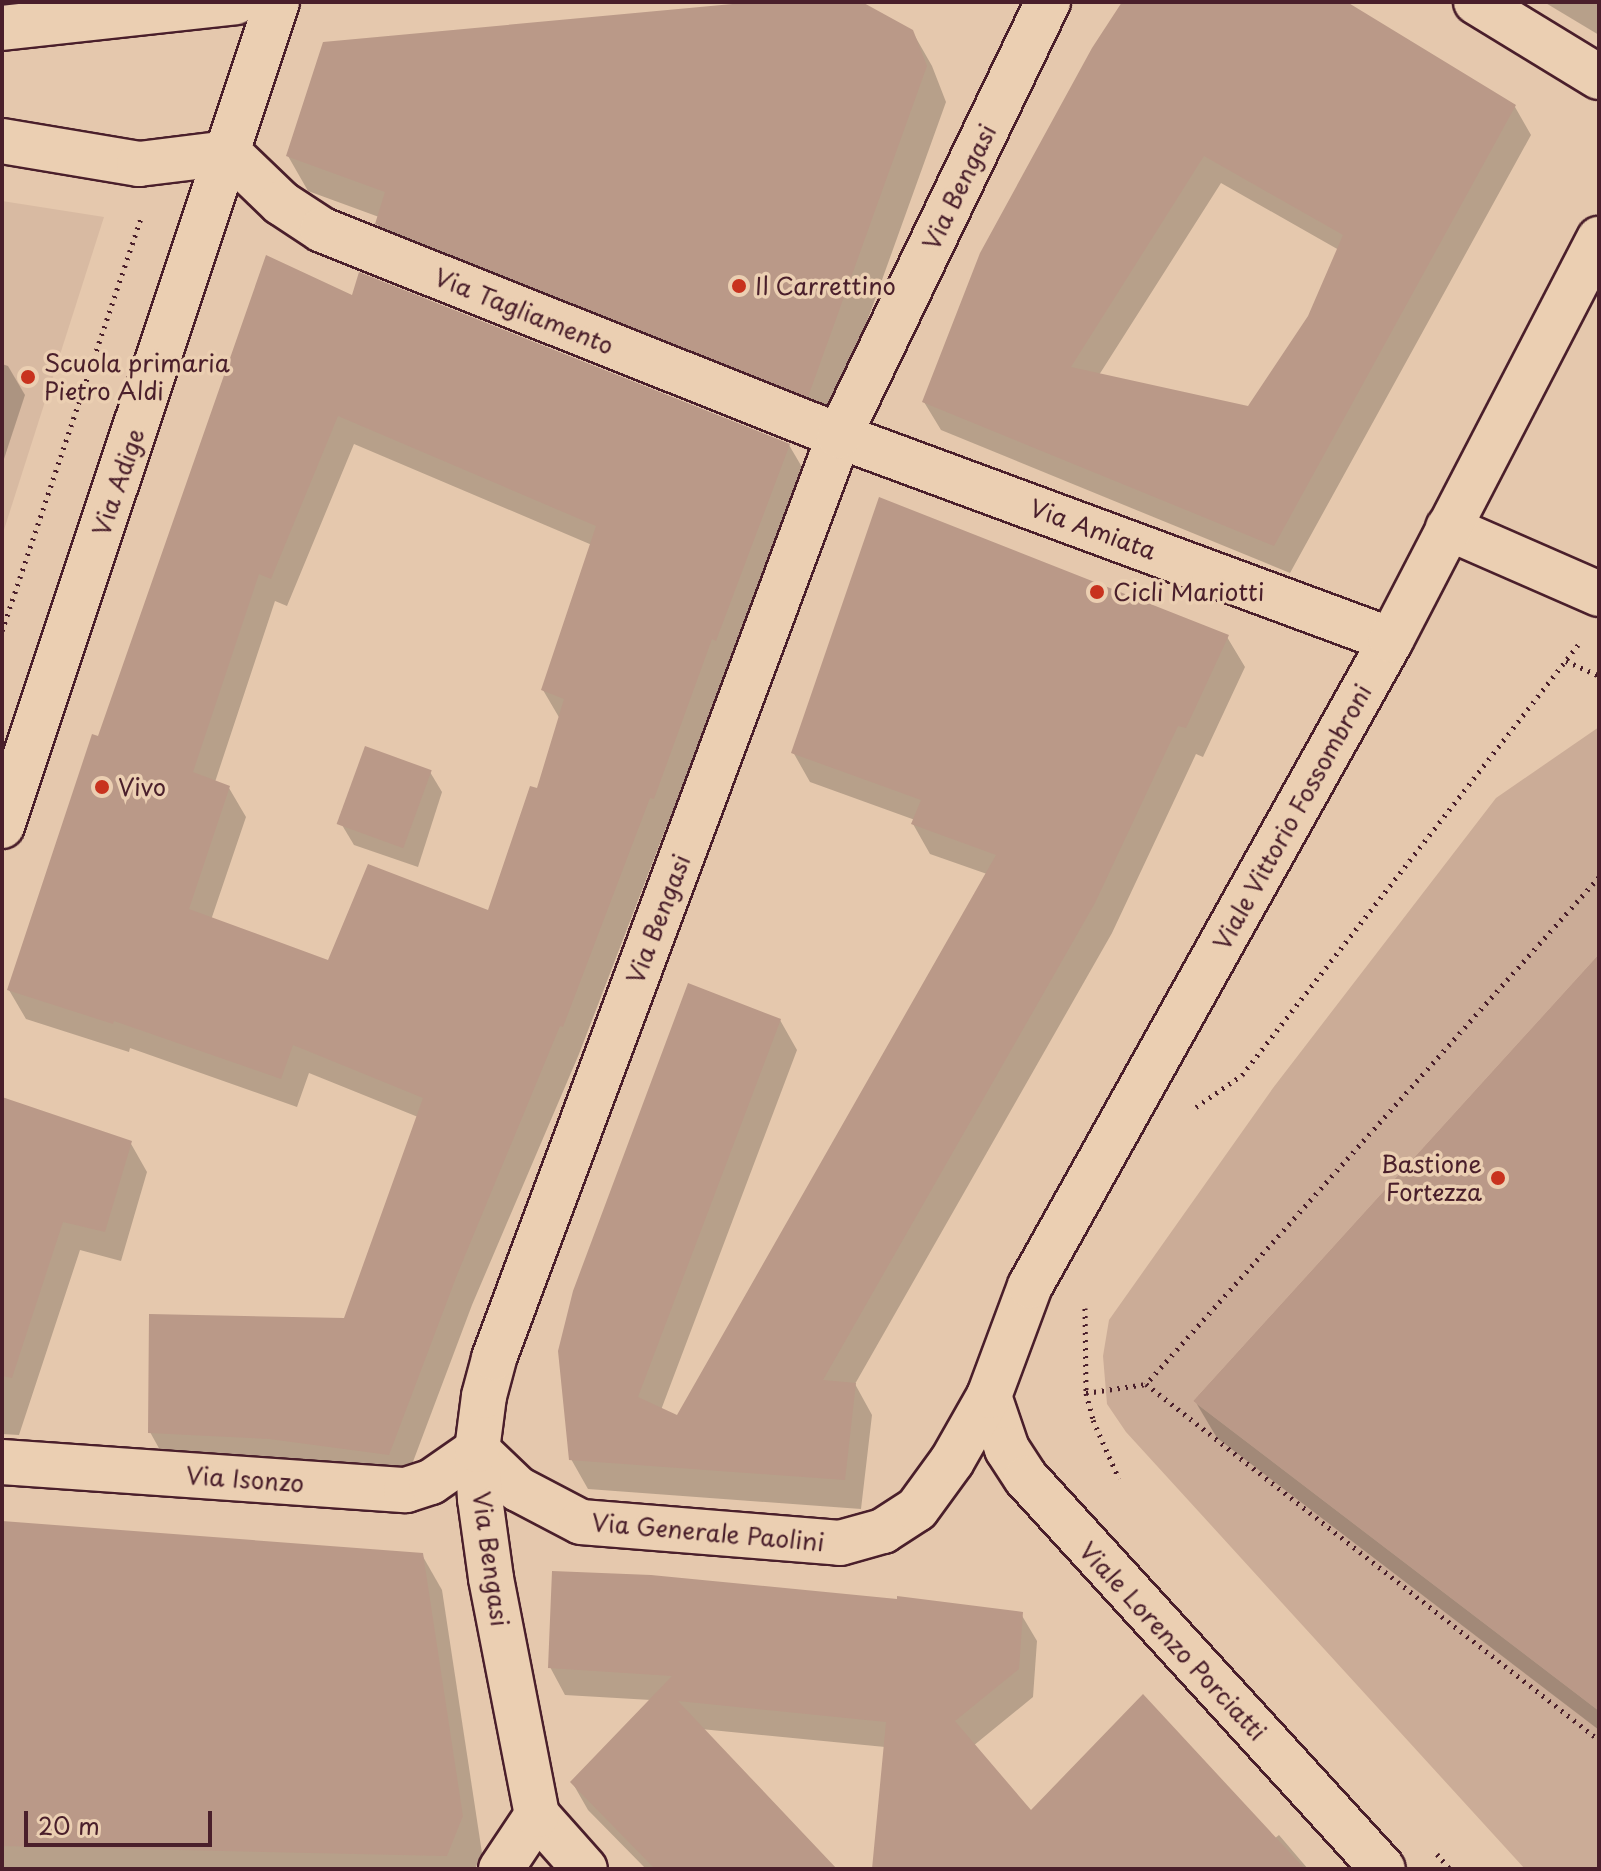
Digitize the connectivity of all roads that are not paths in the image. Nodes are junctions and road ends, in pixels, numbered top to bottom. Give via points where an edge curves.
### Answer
1 (236, 2) edge
2 (277, 2) edge
3 (1048, 2) edge
4 (1476, 2) edge
5 (2, 28) edge
6 (1599, 77) edge
7 (2, 141) edge
8 (229, 153) junction
9 (1599, 239) edge
10 (839, 436) junction
11 (1448, 528) junction
12 (1599, 594) edge
13 (1391, 640) junction
14 (2, 826) edge
15 (989, 1396) junction
16 (477, 1450) junction
17 (2, 1462) edge
18 (537, 1815) junction
19 (501, 1869) edge
20 (585, 1869) edge
21 (1383, 1869) edge

1 - 5 street
2 - 8 street, Via Adige
3 - 10 street, Via Bengasi
4 - 6 street
7 - 8 street via 139,164
8 - 10 street, Via Tagliamento via 281,203 322,230
8 - 14 street, Via Adige
9 - 11 street, Viale Vittorio Fossombroni
10 - 13 street, Via Amiata
10 - 16 street, Via Bengasi via 494,1358
11 - 12 street
11 - 13 street, Viale Vittorio Fossombroni
13 - 15 street, Viale Vittorio Fossombroni via 1030,1286
15 - 16 street, Via Generale Paolini via 917,1509 883,1531 840,1543 581,1522 518,1489
15 - 21 street, Viale Lorenzo Porciatti via 1007,1449 1026,1478
16 - 17 street, Via Isonzo via 431,1482 406,1490
16 - 18 street, Via Bengasi via 491,1578
18 - 19 street
18 - 20 street

